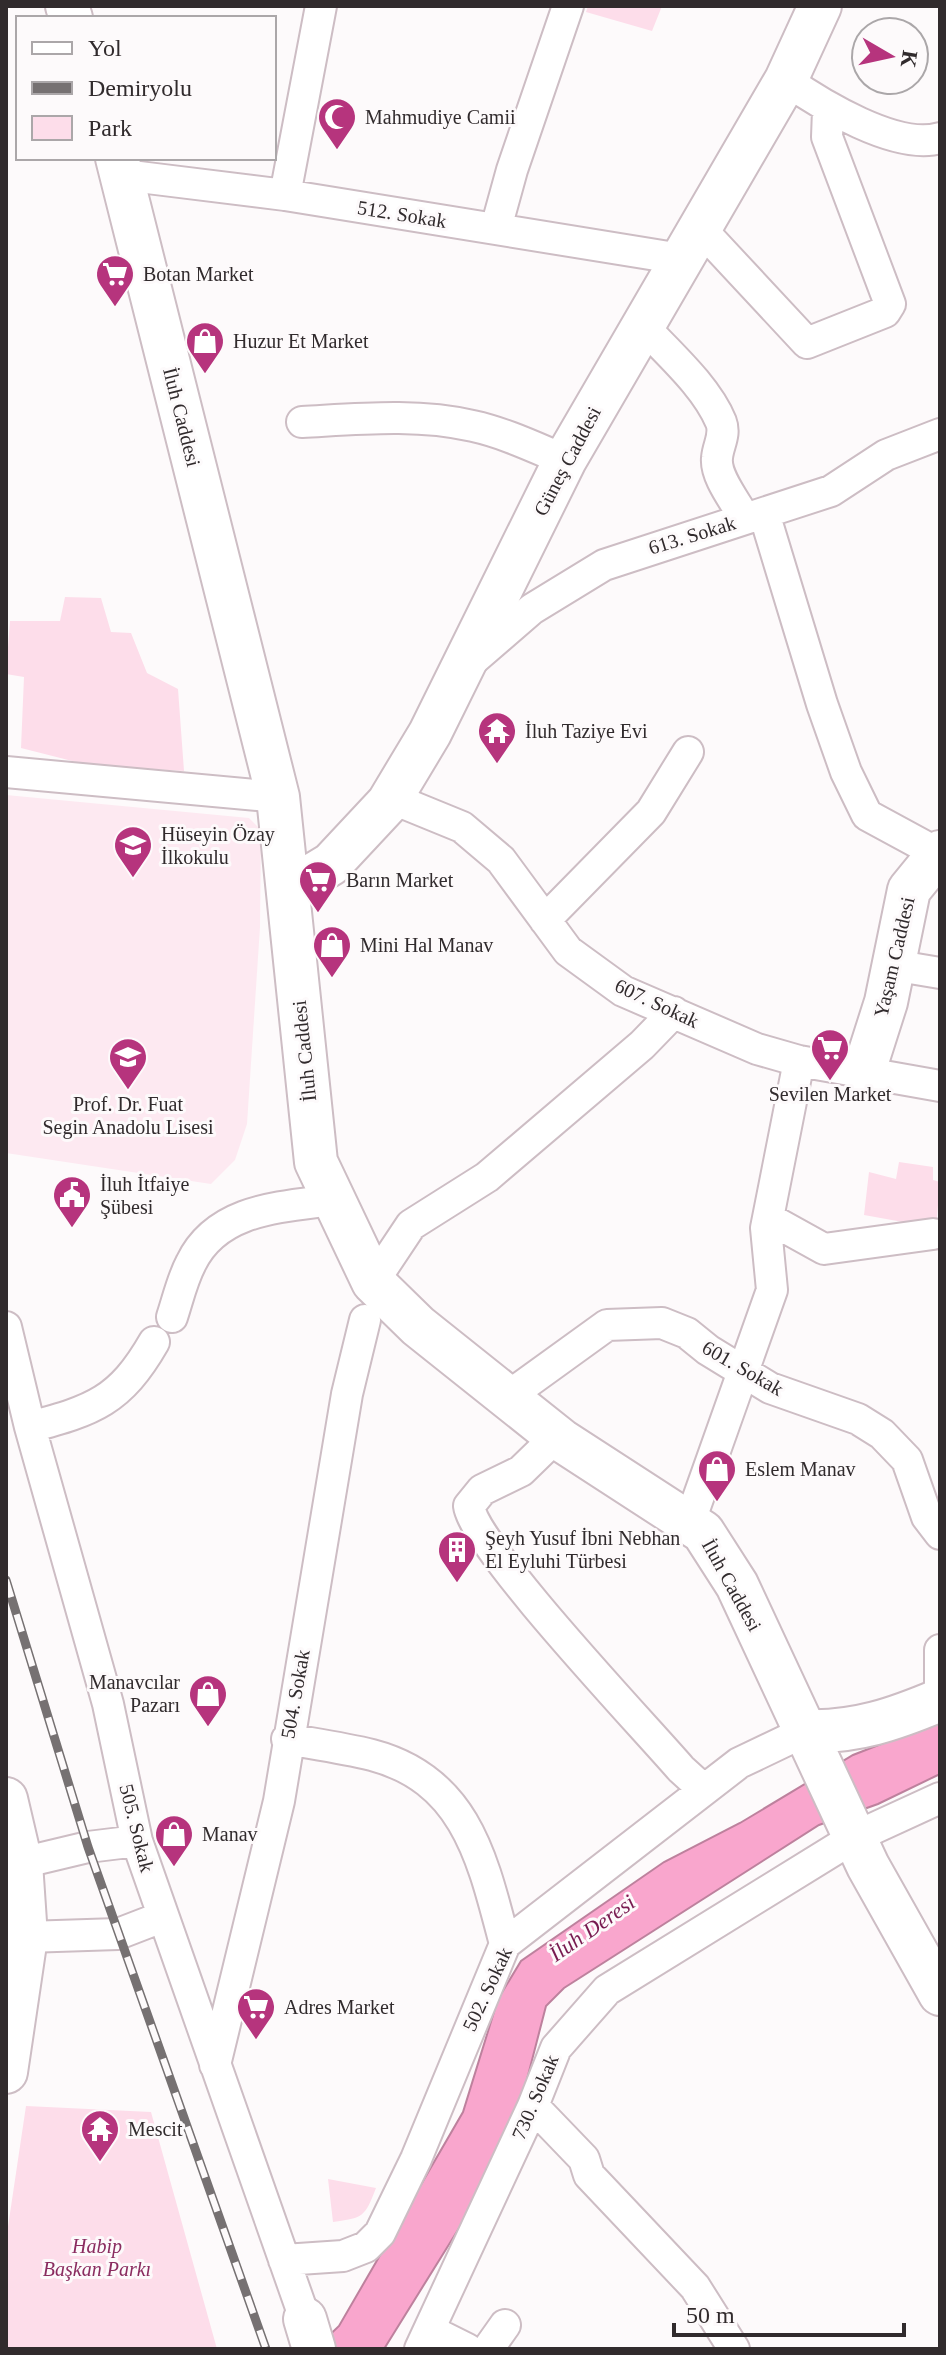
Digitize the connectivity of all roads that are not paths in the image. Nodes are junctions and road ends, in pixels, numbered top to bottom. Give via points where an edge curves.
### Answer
1 (321, 6) edge
2 (568, 6) edge
3 (820, 6) edge
4 (786, 80) junction
5 (828, 110) junction
6 (940, 138) edge
7 (120, 167) edge
8 (285, 195) junction
9 (496, 228) junction
10 (690, 243) junction
11 (643, 326) junction
12 (302, 422) dead end
13 (940, 434) edge
14 (565, 460) junction
15 (754, 516) junction
16 (461, 670) junction
17 (688, 752) dead end
18 (6, 772) edge
19 (278, 797) junction
20 (391, 798) junction
21 (939, 853) edge
22 (288, 890) junction
23 (545, 920) junction
24 (892, 965) junction
25 (940, 973) edge
26 (674, 1012) junction
27 (799, 1061) junction
28 (864, 1071) junction
29 (940, 1086) edge
30 (332, 1200) junction
31 (768, 1218) junction
32 (933, 1234) dead end
33 (369, 1301) junction
34 (172, 1317) dead end
35 (6, 1327) edge
36 (154, 1342) dead end
37 (741, 1370) junction
38 (506, 1398) junction
39 (30, 1427) junction
40 (557, 1436) junction
41 (690, 1521) junction
42 (940, 1534) edge
43 (940, 1650) edge
44 (940, 1688) edge
45 (940, 1700) edge
46 (287, 1739) junction
47 (813, 1745) junction
48 (703, 1789) junction
49 (940, 1798) edge
50 (6, 1799) edge
51 (852, 1831) junction
52 (137, 1841) junction
53 (20, 1901) edge
54 (162, 1917) junction
55 (505, 1944) junction
56 (940, 1994) edge
57 (10, 2024) edge
58 (215, 2065) junction
59 (6, 2072) edge
60 (533, 2106) junction
61 (284, 2260) junction
62 (310, 2334) edge
63 (424, 2340) edge
64 (467, 2349) edge
65 (734, 2349) edge

1 - 8 street
2 - 9 street
3 - 4 street, Güneş Caddesi
4 - 5 street
4 - 10 street, Güneş Caddesi
5 - 6 street via 905,137 927,142
5 - 10 street via 827,137 890,304 885,312 807,343
7 - 8 street, 512. Sokak
7 - 19 street, İluh Caddesi
8 - 9 street, 512. Sokak
9 - 10 street, 512. Sokak
10 - 11 street, Güneş Caddesi
11 - 14 street, Güneş Caddesi
11 - 15 street via 722,423 719,472
12 - 14 street via 375,418 461,424
13 - 15 street, 613. Sokak via 886,455 831,491
14 - 16 street, Güneş Caddesi
15 - 16 street, 613. Sokak via 604,565 532,609
15 - 21 street via 867,815
16 - 20 street, Güneş Caddesi
17 - 23 street via 651,812
18 - 19 street
19 - 22 street, İluh Caddesi
20 - 22 street, Güneş Caddesi via 331,864
20 - 23 street, 607. Sokak via 462,827 501,860
21 - 24 street, Yaşam Caddesi via 909,890
22 - 30 street, İluh Caddesi via 316,1162
23 - 26 street, 607. Sokak via 568,951 623,991
24 - 25 street
24 - 28 street, Yaşam Caddesi
26 - 27 street, 607. Sokak via 757,1049
26 - 33 street via 487,1177 411,1225
27 - 28 street, 607. Sokak
27 - 31 street
28 - 29 street, 607. Sokak
30 - 33 street, İluh Caddesi
30 - 34 street via 275,1207 228,1221 191,1262
31 - 32 street via 824,1249
31 - 37 street via 772,1290
33 - 38 street, İluh Caddesi via 418,1326
33 - 46 street, 504. Sokak via 347,1394
35 - 39 street, 505. Sokak
36 - 39 street via 136,1375 88,1412
37 - 38 street, 601. Sokak via 687,1333 662,1323 607,1325
37 - 41 street
37 - 42 street, 601. Sokak via 770,1388 858,1419 882,1434 907,1460 927,1517
38 - 40 street, İluh Caddesi
39 - 52 street, 505. Sokak via 108,1704
40 - 41 street, İluh Caddesi
40 - 48 street via 521,1471 482,1490 469,1506 470,1517 507,1570
41 - 47 street, İluh Caddesi via 737,1585
43 - 44 street
45 - 47 street via 881,1724 837,1732
46 - 55 street via 374,1756 430,1784 467,1824
46 - 58 street, 504. Sokak via 279,1801
47 - 48 street, 502. Sokak via 739,1763
47 - 51 street, İluh Caddesi
48 - 55 street, 502. Sokak
49 - 51 street, 730. Sokak
50 - 53 street
51 - 56 street
51 - 60 street, 730. Sokak via 607,1990 556,2048
52 - 53 street via 88,1847
52 - 54 street, 505. Sokak
53 - 54 street via 118,1934
53 - 57 street
54 - 58 street, 505. Sokak
55 - 61 street, 502. Sokak via 380,2233 366,2247 343,2256
57 - 59 street
58 - 61 street, 505. Sokak
60 - 63 street, 730. Sokak
60 - 65 street via 584,2159 589,2175 695,2287
61 - 62 street, 505. Sokak
63 - 64 street

